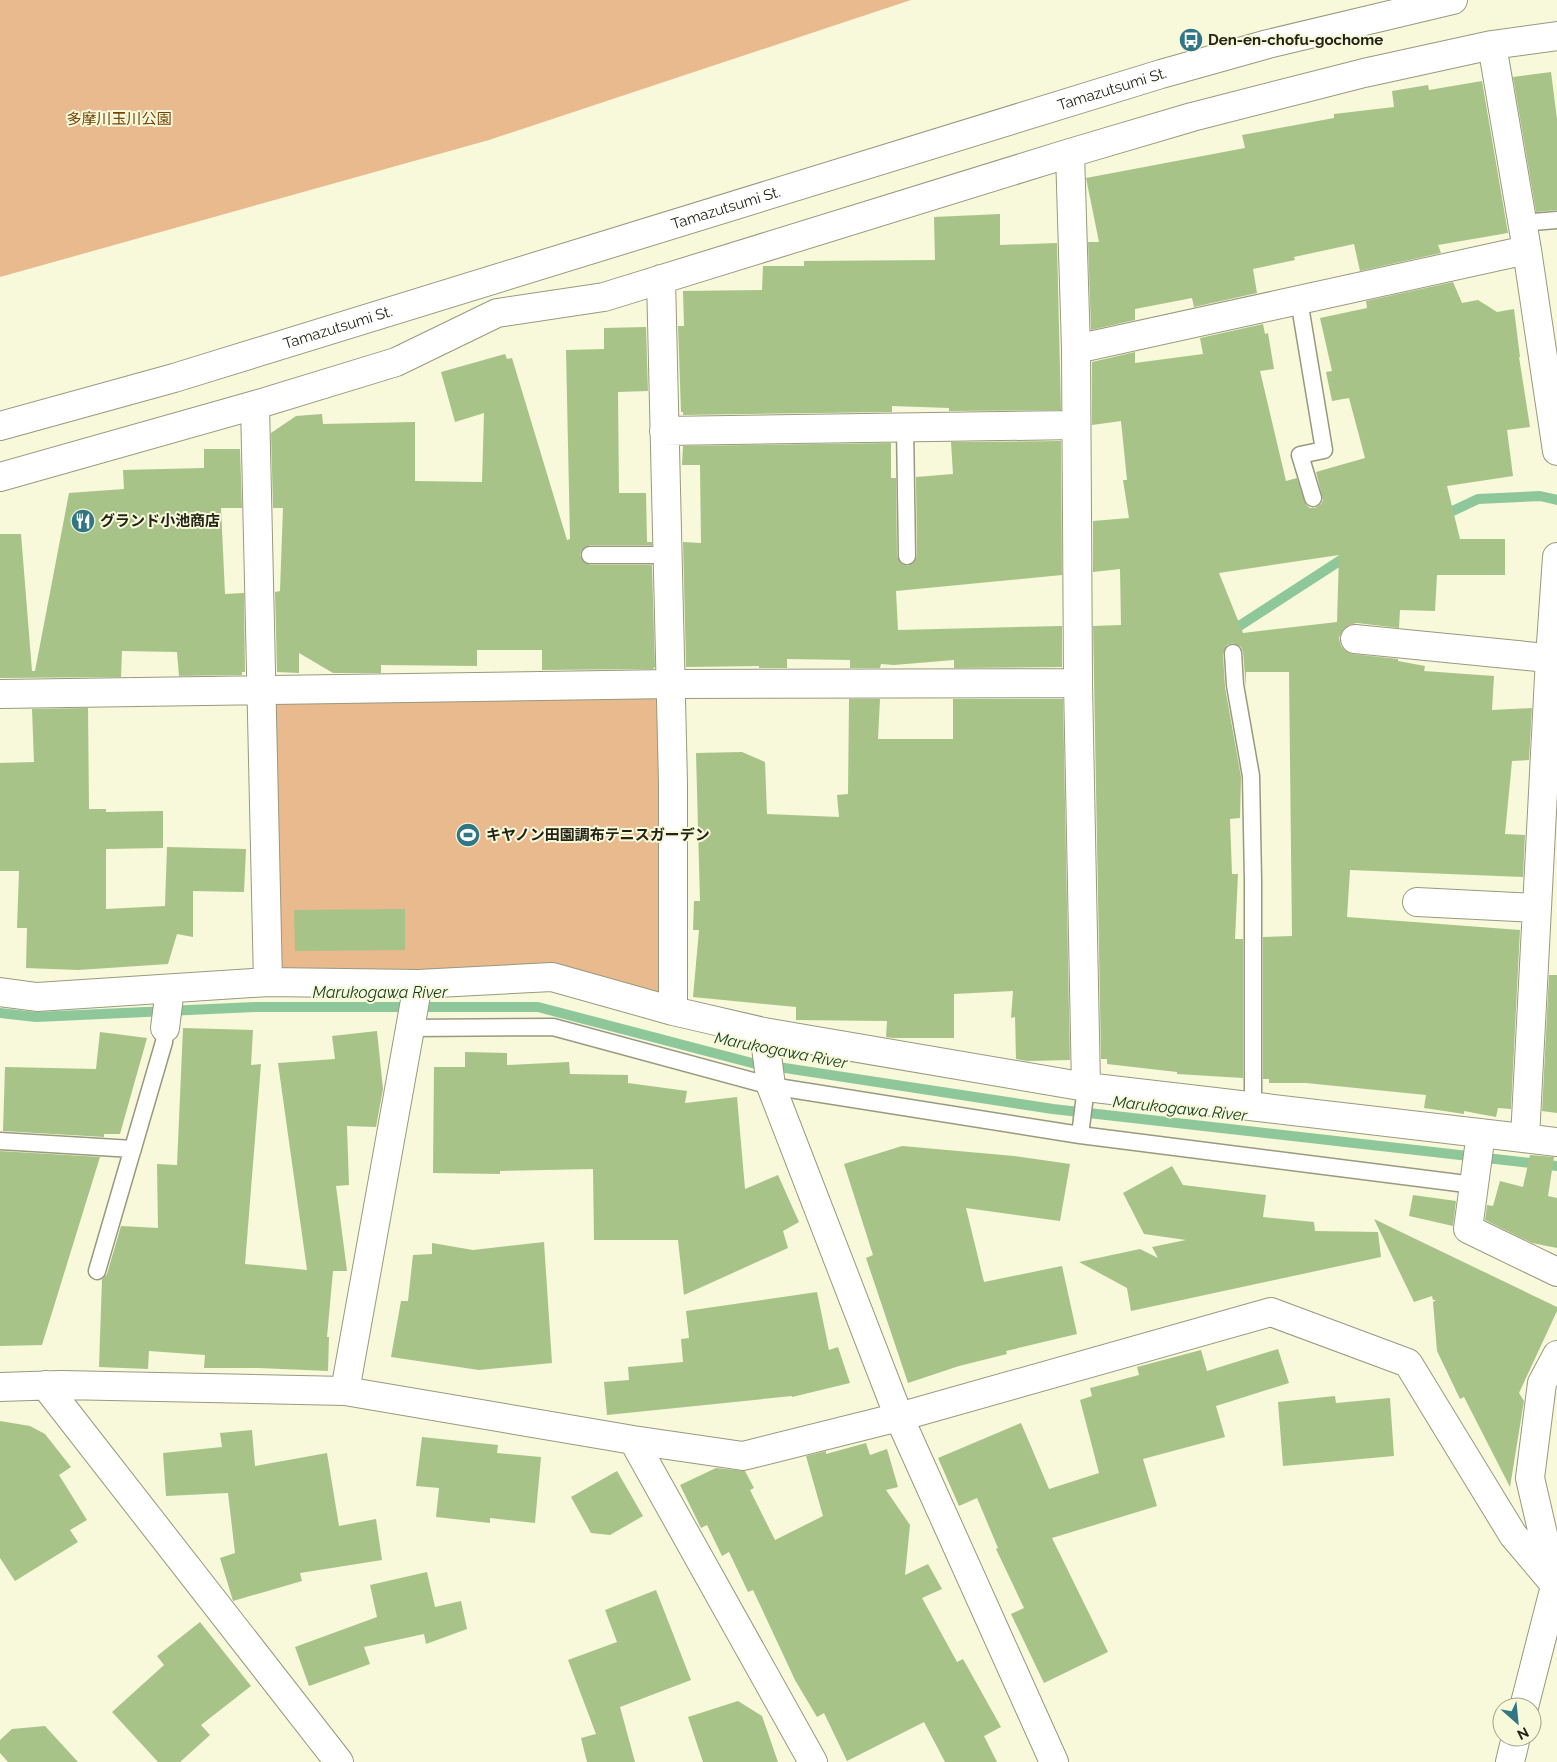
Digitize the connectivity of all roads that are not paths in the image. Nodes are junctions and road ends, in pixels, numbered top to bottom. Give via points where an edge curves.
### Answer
1 (1453, 0) edge
2 (1557, 36) edge
3 (1492, 45) junction
4 (1070, 153) junction
5 (1557, 220) edge
6 (1522, 223) junction
7 (1527, 250) junction
8 (661, 279) junction
9 (487, 282) junction
10 (1299, 300) junction
11 (497, 313) junction
12 (1076, 349) junction
13 (255, 405) junction
14 (1076, 425) junction
15 (0, 426) edge
16 (905, 428) junction
17 (664, 431) junction
18 (1557, 451) edge
19 (0, 477) edge
20 (1313, 498) dead end
21 (590, 555) dead end
22 (668, 555) junction
23 (907, 556) dead end
24 (1557, 557) edge
25 (1355, 639) dead end
26 (1232, 653) dead end
27 (1554, 658) edge
28 (1078, 683) junction
29 (671, 684) junction
30 (261, 691) junction
31 (0, 694) edge
32 (1418, 902) dead end
33 (1537, 908) junction
34 (268, 982) junction
35 (417, 988) junction
36 (0, 992) edge
37 (170, 993) junction
38 (673, 1012) junction
39 (411, 1024) junction
40 (165, 1028) joint
41 (765, 1037) junction
42 (771, 1082) junction
43 (1086, 1091) junction
44 (1253, 1106) junction
45 (1080, 1132) junction
46 (1481, 1133) junction
47 (1525, 1138) junction
48 (0, 1141) edge
49 (1557, 1142) edge
50 (133, 1149) junction
51 (1474, 1180) junction
52 (97, 1271) dead end
53 (1557, 1272) edge
54 (1557, 1355) edge
55 (45, 1385) junction
56 (0, 1387) edge
57 (345, 1391) junction
58 (899, 1417) junction
59 (633, 1440) junction
60 (1556, 1586) edge
61 (1527, 1697) edge
62 (1514, 1747) edge
63 (339, 1762) edge
64 (813, 1762) edge
65 (1054, 1762) edge
66 (1510, 1762) edge

1 - 9 street, Tamazutsumi St. via 1268,44 1161,74
2 - 3 street
3 - 4 street via 1192,117
3 - 6 street
4 - 8 street
4 - 12 street
5 - 6 lane
6 - 7 street
7 - 10 street
7 - 18 street
8 - 11 street via 604,297
8 - 17 street
9 - 11 street
9 - 15 street, Tamazutsumi St. via 174,378
10 - 12 street
10 - 20 lane via 1324,450 1300,455
11 - 13 street via 396,362
12 - 14 street
13 - 19 street
13 - 30 street
14 - 16 street
14 - 28 street
16 - 17 street
16 - 23 lane
17 - 22 street
21 - 22 lane
22 - 29 street
24 - 27 street
25 - 27 street
26 - 44 lane via 1251,776
27 - 33 street
28 - 29 street
28 - 43 street
29 - 30 street
29 - 38 street
30 - 31 street
30 - 34 street
32 - 33 street
33 - 47 street
34 - 35 street
34 - 37 street
35 - 38 street via 552,977
35 - 39 street
36 - 37 street via 36,997
37 - 40 street
38 - 41 street
39 - 42 lane via 553,1027
39 - 57 street
40 - 50 lane via 164,1042
41 - 42 street
41 - 43 street
42 - 45 lane
42 - 58 street
43 - 44 street
43 - 45 lane
44 - 46 street
45 - 51 lane
46 - 47 street
46 - 51 street
47 - 49 street
48 - 50 lane
50 - 52 lane
51 - 53 street via 1468,1229
54 - 60 street via 1542,1383 1530,1478
55 - 56 street
55 - 57 street
55 - 63 street
57 - 59 street
58 - 59 street via 742,1456
58 - 60 street via 1271,1312 1408,1363 1512,1535
58 - 65 street
59 - 64 street
60 - 61 street
62 - 66 street

